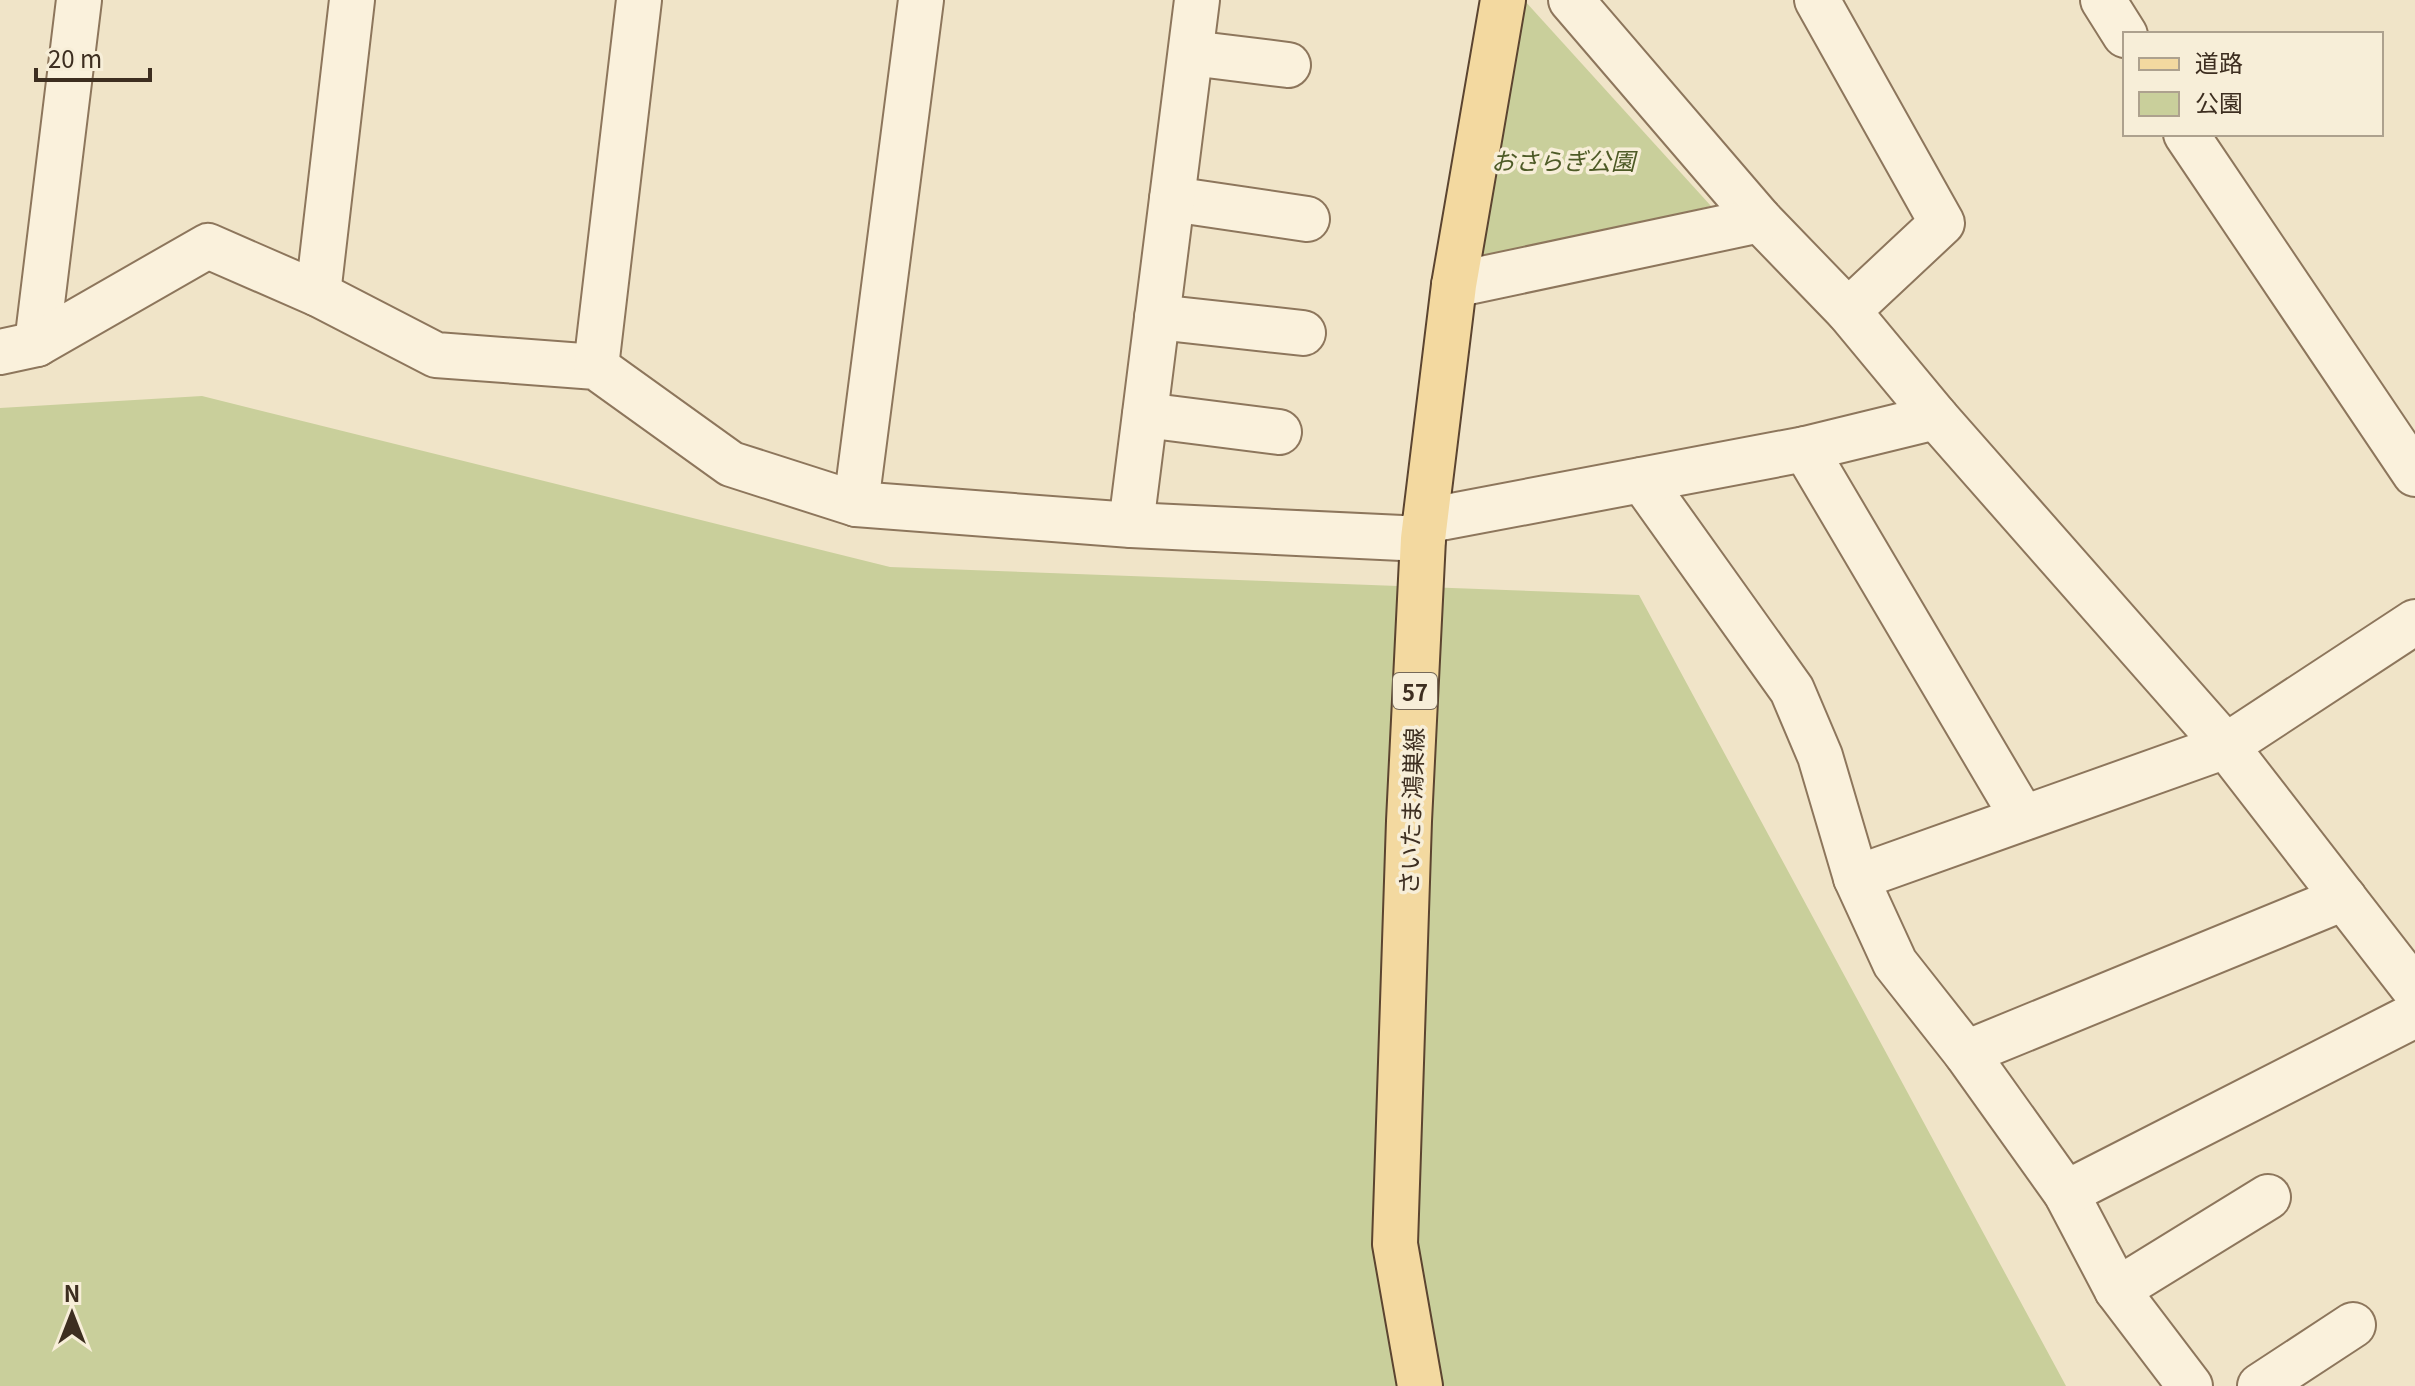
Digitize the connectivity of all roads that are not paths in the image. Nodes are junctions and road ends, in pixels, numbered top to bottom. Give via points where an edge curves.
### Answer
1 (79, 0) edge
2 (352, 0) edge
3 (639, 0) edge
4 (921, 0) edge
5 (1197, 0) edge
6 (1503, 0) edge
7 (1571, 0) edge
8 (1817, 0) edge
9 (2103, 0) edge
10 (2123, 32) edge
11 (1191, 53) junction
12 (1288, 65) dead end
13 (2187, 136) edge
14 (1172, 199) junction
15 (1307, 219) dead end
16 (1760, 220) junction
17 (1454, 285) junction
18 (318, 294) junction
19 (1848, 311) junction
20 (1157, 317) junction
21 (1303, 333) dead end
22 (18, 348) edge
23 (596, 367) junction
24 (1145, 415) junction
25 (1936, 417) junction
26 (1279, 432) dead end
27 (1805, 449) junction
28 (2415, 474) edge
29 (1642, 480) junction
30 (856, 504) junction
31 (1131, 525) junction
32 (1424, 530) junction
33 (2415, 622) edge
34 (2226, 746) junction
35 (2023, 818) junction
36 (1856, 878) junction
37 (2344, 898) junction
38 (2415, 990) edge
39 (2415, 1015) edge
40 (1966, 1053) junction
41 (2066, 1193) junction
42 (2268, 1197) dead end
43 (2117, 1290) junction
44 (2353, 1325) dead end
45 (1420, 1386) edge
46 (2190, 1386) edge
47 (2260, 1386) edge

1 - 22 street
2 - 18 street
3 - 23 street
4 - 30 street
5 - 11 street
6 - 17 main road, さいたま鴻巣線 / 57
7 - 16 street
8 - 19 street via 1942,223
9 - 10 street
11 - 12 street
11 - 14 street
13 - 28 street
14 - 15 street
14 - 20 street
16 - 17 street
16 - 19 street
17 - 32 main road, さいたま鴻巣線 / 57
18 - 22 street via 208,246
18 - 23 street via 436,355
19 - 25 street
20 - 21 street
20 - 24 street
23 - 30 street via 731,464
24 - 26 street
24 - 31 street
25 - 27 street
25 - 34 street
27 - 29 street
27 - 35 street
29 - 32 street
29 - 36 street via 1792,690 1820,756
30 - 31 street
31 - 32 street
32 - 45 main road, さいたま鴻巣線 / 57 via 1395,1244
33 - 34 street
34 - 35 street
34 - 37 street
35 - 36 street
36 - 40 street via 1895,963
37 - 38 street
37 - 40 street
39 - 41 street
40 - 41 street
41 - 43 street
42 - 43 street
43 - 46 street
44 - 47 street

